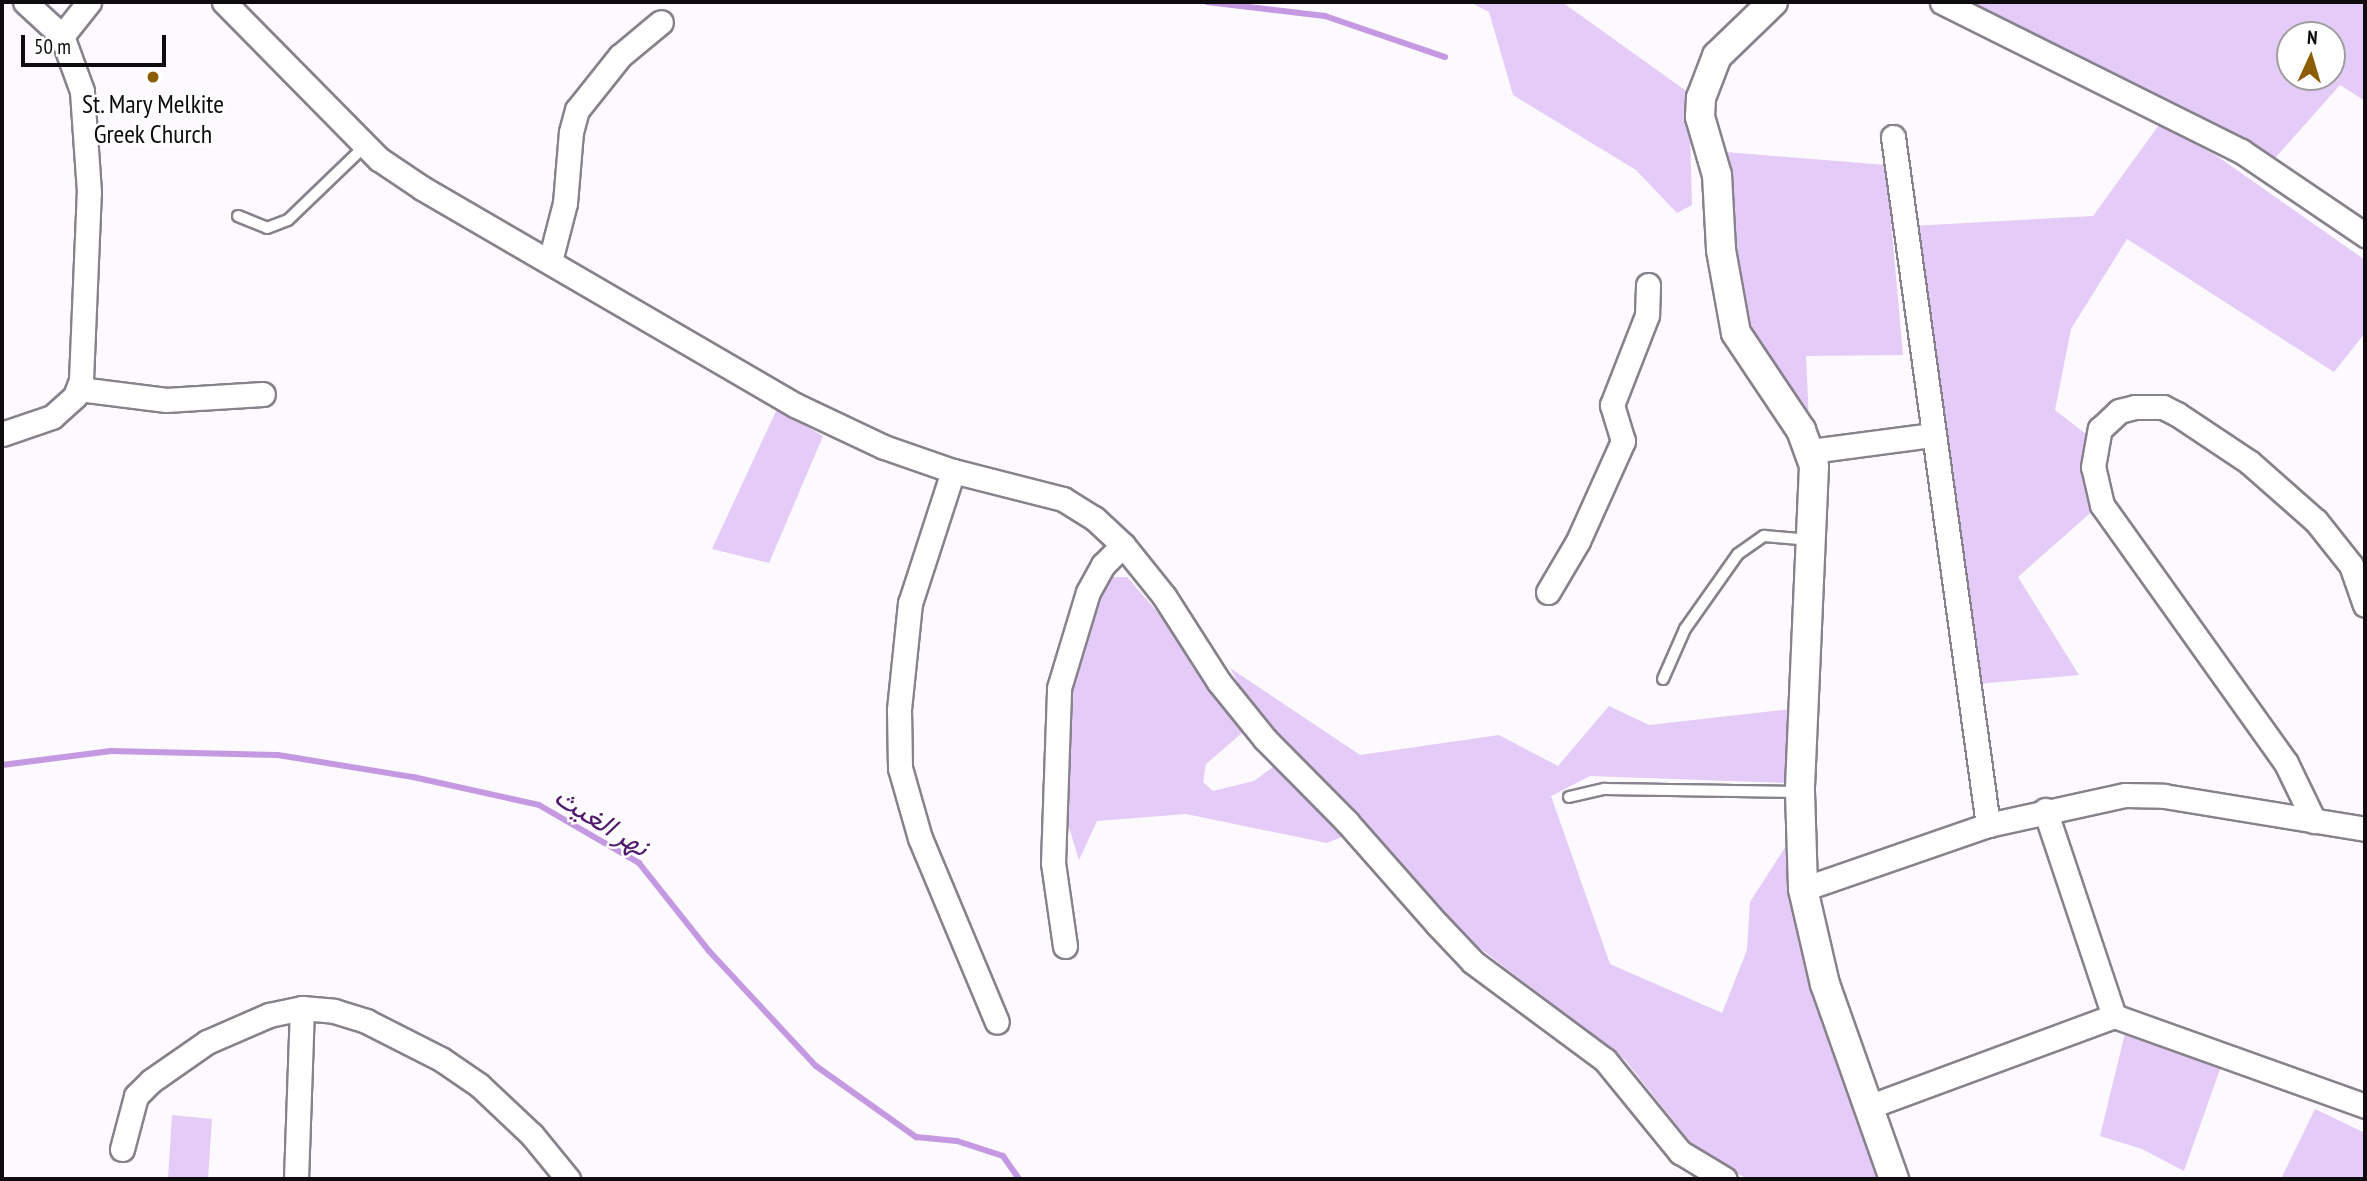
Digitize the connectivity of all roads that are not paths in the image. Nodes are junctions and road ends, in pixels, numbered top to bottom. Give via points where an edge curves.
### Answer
1 (25, 2) edge
2 (89, 2) edge
3 (224, 2) edge
4 (1773, 2) edge
5 (1942, 2) edge
6 (661, 22) dead end
7 (62, 36) junction
8 (1893, 137) dead end
9 (366, 145) junction
10 (238, 216) dead end
11 (2365, 235) edge
12 (550, 261) junction
13 (1648, 285) dead end
14 (79, 389) junction
15 (263, 394) dead end
16 (2, 434) edge
17 (1933, 435) junction
18 (1811, 451) junction
19 (953, 471) junction
20 (1812, 540) junction
21 (1123, 545) junction
22 (1548, 592) dead end
23 (2365, 605) edge
24 (1663, 679) dead end
25 (1800, 792) junction
26 (1569, 797) dead end
27 (2045, 810) junction
28 (2314, 821) junction
29 (1988, 825) junction
30 (2365, 829) edge
31 (1803, 889) junction
32 (1065, 946) dead end
33 (302, 1008) junction
34 (2114, 1016) junction
35 (997, 1022) dead end
36 (2365, 1106) edge
37 (1868, 1107) junction
38 (122, 1149) dead end
39 (1686, 1169) edge
40 (296, 1179) edge
41 (568, 1179) edge
42 (1725, 1179) edge
43 (1895, 1179) edge

1 - 7 street
2 - 7 street
3 - 9 street
4 - 18 street via 1717,56 1701,98 1700,117 1717,175 1721,250 1736,333
5 - 11 street via 2241,151
6 - 12 street via 620,56 578,110 571,132 565,203
7 - 14 street via 82,91 86,146 87,254
8 - 17 street
9 - 10 lane via 288,220 268,228
9 - 12 street via 422,188
12 - 19 street via 795,405 884,447
13 - 22 street via 1647,315 1612,405 1623,441 1578,541
14 - 15 street via 166,400
14 - 16 street via 52,417
17 - 18 street
17 - 29 street
18 - 20 street
19 - 21 street via 1063,499 1094,518
19 - 35 street via 910,603 899,710 900,768 920,838
20 - 24 lane via 1765,536 1738,554 1685,629
20 - 25 street
21 - 32 street via 1103,565 1088,592 1059,688 1054,863
21 - 39 street via 1265,739 1473,962 1574,1035 1626,1080
23 - 28 street via 2351,565 2316,520 2249,463 2177,414 2163,407 2135,407 2113,415 2100,429 2093,467 2102,505 2286,763
25 - 26 lane via 1605,789
25 - 31 street
27 - 28 street via 2125,795 2164,796
27 - 29 street
27 - 34 street
28 - 30 street
29 - 31 street
31 - 37 street via 1825,984
33 - 38 street via 269,1015 207,1042 151,1082 136,1096
33 - 40 street
33 - 41 street via 366,1021 441,1059 479,1085 532,1135
34 - 36 street
34 - 37 street
37 - 43 street
39 - 42 street

